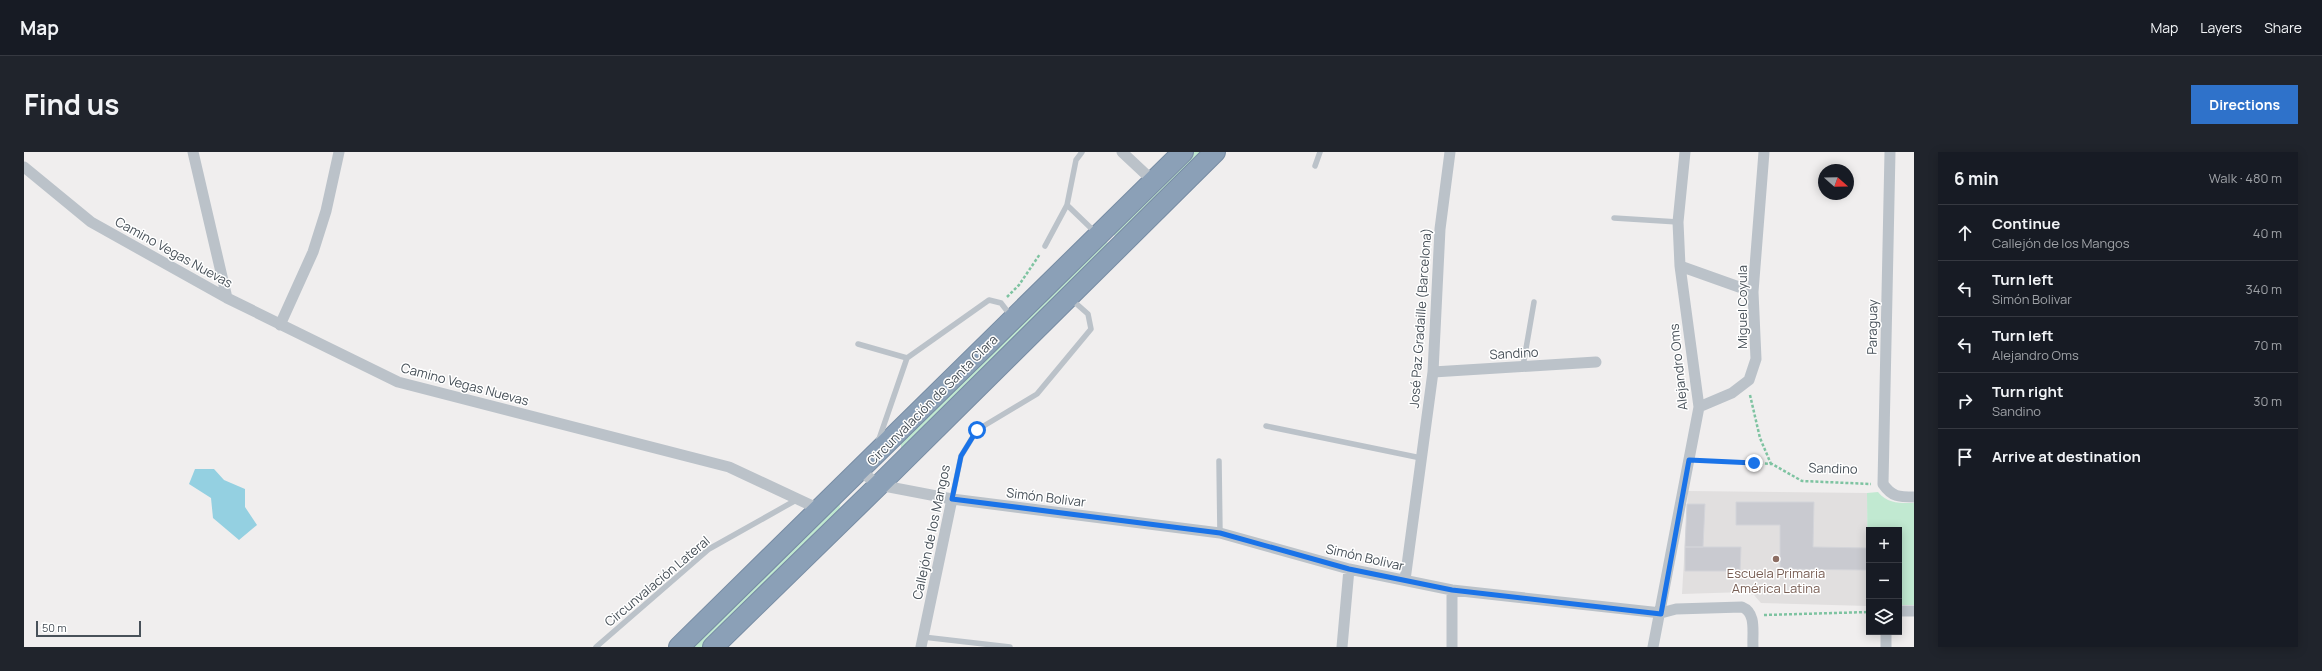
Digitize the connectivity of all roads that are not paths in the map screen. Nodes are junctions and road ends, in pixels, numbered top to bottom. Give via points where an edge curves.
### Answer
1 (193, 152) edge
2 (339, 152) edge
3 (1082, 152) edge
4 (1122, 152) edge
5 (1183, 152) edge
6 (1215, 152) edge
7 (1320, 152) edge
8 (1450, 152) edge
9 (1685, 152) edge
10 (1764, 152) edge
11 (1890, 152) edge
12 (24, 166) edge
13 (1315, 166) dead end
14 (1153, 181) junction
15 (1067, 205) junction
16 (1614, 218) dead end
17 (1678, 222) junction
18 (1098, 235) junction
19 (1045, 246) road end
20 (1680, 266) junction
21 (1753, 292) junction
22 (1069, 297) junction
23 (227, 298) junction
24 (1534, 302) dead end
25 (1014, 319) junction
26 (280, 325) junction
27 (858, 344) dead end
28 (907, 358) junction
29 (1596, 362) dead end
30 (1523, 366) junction
31 (1433, 372) junction
32 (1699, 407) junction
33 (1266, 426) dead end
34 (1421, 458) junction
35 (1220, 461) dead end
36 (866, 464) junction
37 (880, 485) junction
38 (1914, 497) edge
39 (798, 499) junction
40 (952, 499) junction
41 (821, 510) junction
42 (1220, 533) junction
43 (1349, 569) junction
44 (1405, 580) junction
45 (1452, 590) junction
46 (1902, 611) edge
47 (1914, 611) edge
48 (1661, 614) junction
49 (1886, 635) edge
50 (922, 642) edge
51 (596, 647) edge
52 (680, 647) edge
53 (713, 647) edge
54 (1010, 647) edge
55 (1342, 647) edge
56 (1452, 647) edge
57 (1653, 647) edge
58 (1752, 647) edge
59 (1886, 647) edge

1 - 23 street
2 - 26 street via 326,211 313,252
3 - 15 lane via 1076,160
4 - 14 street
5 - 14 highway, Circunvalación de Santa Clara
6 - 22 highway, Circunvalación de Santa Clara
7 - 13 lane
8 - 31 street, José Paz Gradaille (Barcelona) via 1440,229
9 - 17 street, Alejandro Oms
10 - 21 street, Miguel Coyula
11 - 38 street, Paraguay via 1883,484 1896,497
12 - 23 street, Camino Vegas Nuevas via 91,222
14 - 18 highway, Circunvalación de Santa Clara
15 - 18 lane
15 - 19 lane
16 - 17 lane
17 - 20 street, Alejandro Oms
18 - 25 highway, Circunvalación de Santa Clara
20 - 21 street
20 - 32 street, Alejandro Oms
21 - 32 street, Miguel Coyula via 1756,359 1749,380 1732,393
22 - 37 highway, Circunvalación de Santa Clara
22 - 40 lane, Callejón de los Mangos via 1088,314 1091,328 1037,394 977,430 961,456
23 - 26 street, Camino Vegas Nuevas
24 - 30 lane
25 - 28 lane via 1001,303 989,300
25 - 36 highway, Circunvalación de Santa Clara
26 - 39 street, Camino Vegas Nuevas via 398,382 729,467
27 - 28 lane
28 - 36 lane
29 - 30 street, Sandino
30 - 31 street, Sandino
31 - 34 street, José Paz Gradaille (Barcelona)
32 - 48 street, Alejandro Oms
33 - 34 lane
34 - 44 street, José Paz Gradaille (Barcelona)
35 - 42 lane
36 - 37 street, Simón Bolivar
36 - 41 highway, Circunvalación de Santa Clara
37 - 40 street, Simón Bolivar
37 - 53 highway, Circunvalación de Santa Clara
39 - 41 street, Camino Vegas Nuevas
39 - 51 lane, Circunvalación Lateral via 710,549
40 - 42 street, Simón Bolivar
40 - 50 street, Callejón de los Mangos
41 - 52 highway, Circunvalación de Santa Clara
42 - 43 street, Simón Bolivar
43 - 44 street, Simón Bolivar
43 - 55 street
44 - 45 street, Simón Bolivar
45 - 48 street, Simón Bolivar
45 - 56 street
46 - 47 street
48 - 57 street, Alejandro Oms
48 - 58 street, Simón Bolivar via 1676,609 1749,609 1752,616
49 - 59 street
50 - 54 lane

